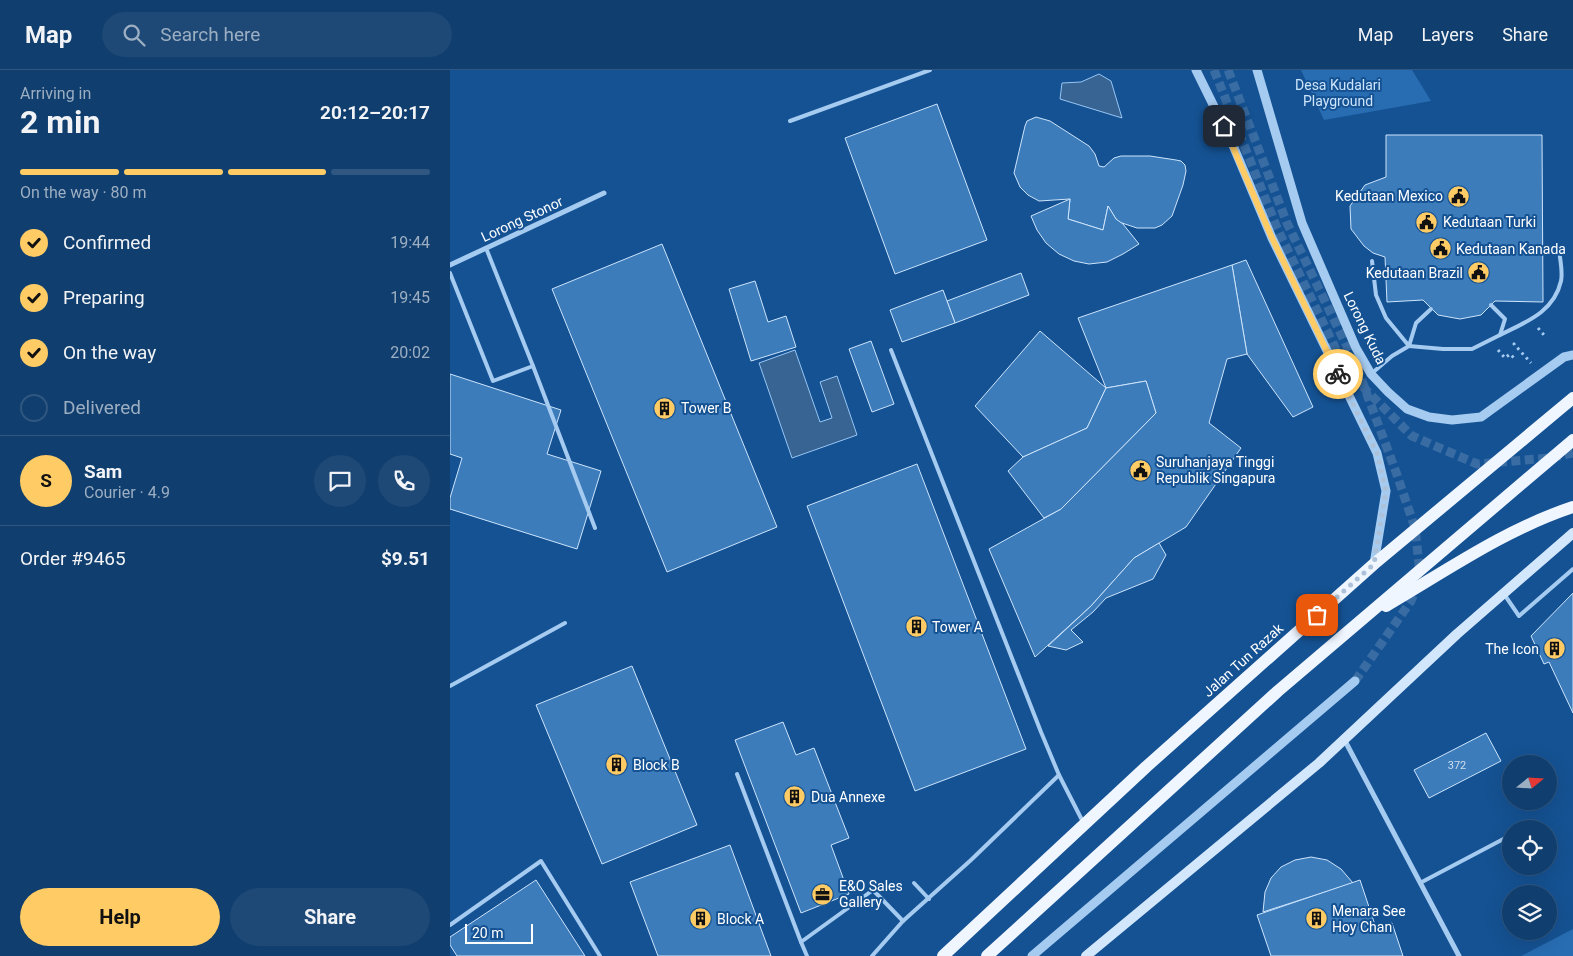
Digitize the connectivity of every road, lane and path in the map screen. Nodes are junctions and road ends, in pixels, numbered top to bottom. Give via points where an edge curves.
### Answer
1 (930, 70) edge
2 (1196, 70) edge
3 (1257, 70) edge
4 (790, 121) dead end
5 (604, 193) dead end
6 (486, 248) junction
7 (1559, 250) dead end
8 (1372, 261) dead end
9 (450, 265) edge
10 (450, 273) edge
11 (1491, 305) dead end
12 (1432, 309) dead end
13 (1500, 335) junction
14 (1409, 346) junction
15 (891, 350) dead end
16 (1573, 354) edge
17 (1505, 358) dead end
18 (1514, 359) dead end
19 (533, 366) junction
20 (1371, 374) junction
21 (1573, 398) edge
22 (1573, 440) edge
23 (1573, 507) edge
24 (595, 528) dead end
25 (1573, 533) edge
26 (1374, 564) junction
27 (1573, 569) edge
28 (1504, 593) junction
29 (565, 623) dead end
30 (1355, 625) junction
31 (1355, 681) tunnel mouth
32 (450, 686) edge
33 (1344, 738) junction
34 (737, 774) dead end
35 (1059, 775) junction
36 (1084, 826) junction
37 (1502, 840) edge
38 (914, 883) dead end
39 (1420, 883) junction
40 (928, 899) junction
41 (903, 921) junction
42 (450, 925) edge
43 (801, 942) junction
44 (600, 956) edge
45 (807, 956) edge
46 (872, 956) edge
47 (943, 956) edge
48 (987, 956) edge
49 (1032, 956) edge
50 (1086, 956) edge
51 (1460, 956) edge

1 - 4 lane
2 - 26 street via 1232,143 1272,238 1377,453 1386,491
3 - 20 street, Lorong Kuda via 1302,223 1356,348
5 - 6 street, Lorong Stonor
6 - 9 street, Lorong Stonor
6 - 19 lane
7 - 13 lane via 1562,279 1552,302 1534,318
8 - 14 lane via 1376,295 1386,318
10 - 19 lane via 493,381
11 - 13 lane via 1505,320
12 - 14 lane via 1416,323
13 - 14 lane via 1472,349
14 - 20 lane
15 - 35 lane
16 - 20 street, Lorong Kuda via 1564,357 1481,417 1452,420 1429,417 1407,409
17 - 18 path via 1510,354
19 - 24 lane
21 - 26 main road, Jalan Tun Razak
22 - 30 main road
23 - 30 main road via 1501,538
25 - 28 main road
26 - 36 main road, Jalan Tun Razak
27 - 28 lane via 1519,616
28 - 33 main road
29 - 32 lane
30 - 48 main road
31 - 49 street
33 - 39 street
33 - 50 main road via 1319,763
34 - 43 lane
35 - 36 lane
35 - 40 lane
36 - 47 main road, Jalan Tun Razak
37 - 39 lane
38 - 40 lane
39 - 51 street
40 - 41 lane
41 - 43 lane via 873,890
41 - 46 lane
42 - 44 lane via 541,860
43 - 45 lane

